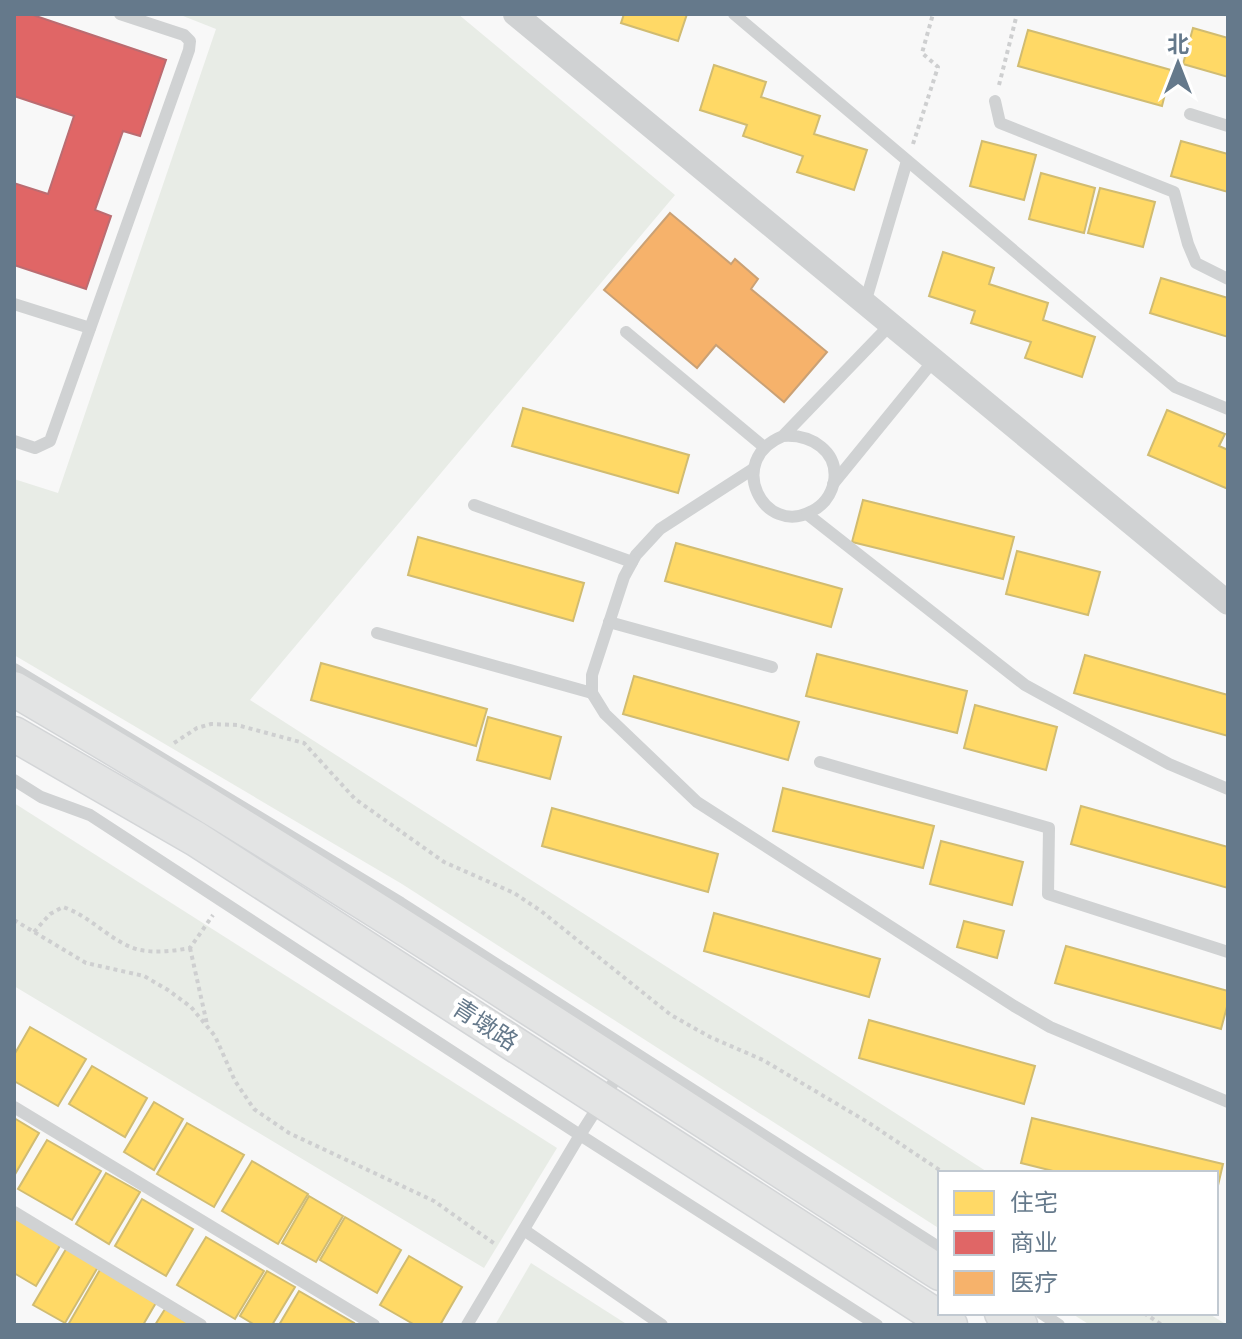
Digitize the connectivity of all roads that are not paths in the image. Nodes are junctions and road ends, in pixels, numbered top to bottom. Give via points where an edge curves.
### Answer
1 (120, 14) edge
2 (515, 14) edge
3 (734, 14) edge
4 (995, 101) road end
5 (1190, 114) dead end
6 (1228, 126) edge
7 (907, 161) junction
8 (1228, 279) edge
9 (865, 303) junction
10 (14, 304) edge
11 (891, 324) junction
12 (90, 328) junction
13 (626, 332) dead end
14 (934, 360) junction
15 (1228, 409) edge
16 (783, 436) junction
17 (14, 441) edge
18 (764, 447) junction
19 (753, 469) junction
20 (833, 484) junction
21 (474, 505) dead end
22 (807, 514) junction
23 (632, 562) junction
24 (1228, 603) edge
25 (609, 622) junction
26 (377, 633) dead end
27 (772, 667) dead end
28 (14, 669) edge
29 (14, 689) edge
30 (592, 693) junction
31 (14, 734) edge
32 (820, 762) dead end
33 (14, 780) edge
34 (1228, 789) edge
35 (1228, 952) edge
36 (622, 1069) junction
37 (602, 1101) junction
38 (1228, 1102) edge
39 (14, 1107) edge
40 (580, 1135) junction
41 (14, 1212) edge
42 (524, 1230) junction
43 (938, 1247) edge
44 (938, 1272) edge
45 (201, 1325) edge
46 (374, 1325) edge
47 (467, 1325) edge
48 (662, 1325) edge
49 (877, 1325) edge
50 (950, 1325) edge

1 - 12 lane via 190,41
2 - 9 street
3 - 7 lane
4 - 8 lane via 1000,123 1174,192 1196,263
5 - 6 lane
7 - 9 lane
7 - 15 lane via 1175,387
9 - 11 street
10 - 12 lane
11 - 14 street
11 - 16 lane
12 - 17 lane via 50,441 35,448
13 - 18 lane
14 - 20 lane
14 - 24 street
16 - 18 lane
16 - 20 lane via 797,435 822,446 830,457
18 - 19 lane
19 - 22 lane via 757,493 767,507 785,515
19 - 23 lane via 660,529
20 - 22 lane via 824,503
21 - 23 lane
22 - 34 lane via 1025,685 1169,764
23 - 25 lane
25 - 27 lane
25 - 30 lane via 592,675
26 - 30 lane
28 - 43 lane via 401,903
29 - 36 main road, 青墩路 via 161,775
30 - 38 lane via 605,714 697,802 723,819 1050,1027
31 - 37 main road, 青墩路 via 196,839
32 - 35 lane via 1049,828 1048,894
33 - 40 lane via 41,797 90,815
36 - 37 lane
36 - 44 main road, 青墩路
37 - 40 lane
37 - 50 main road, 青墩路
39 - 46 lane
40 - 42 lane
40 - 49 lane
41 - 45 lane
42 - 47 lane
42 - 48 lane

